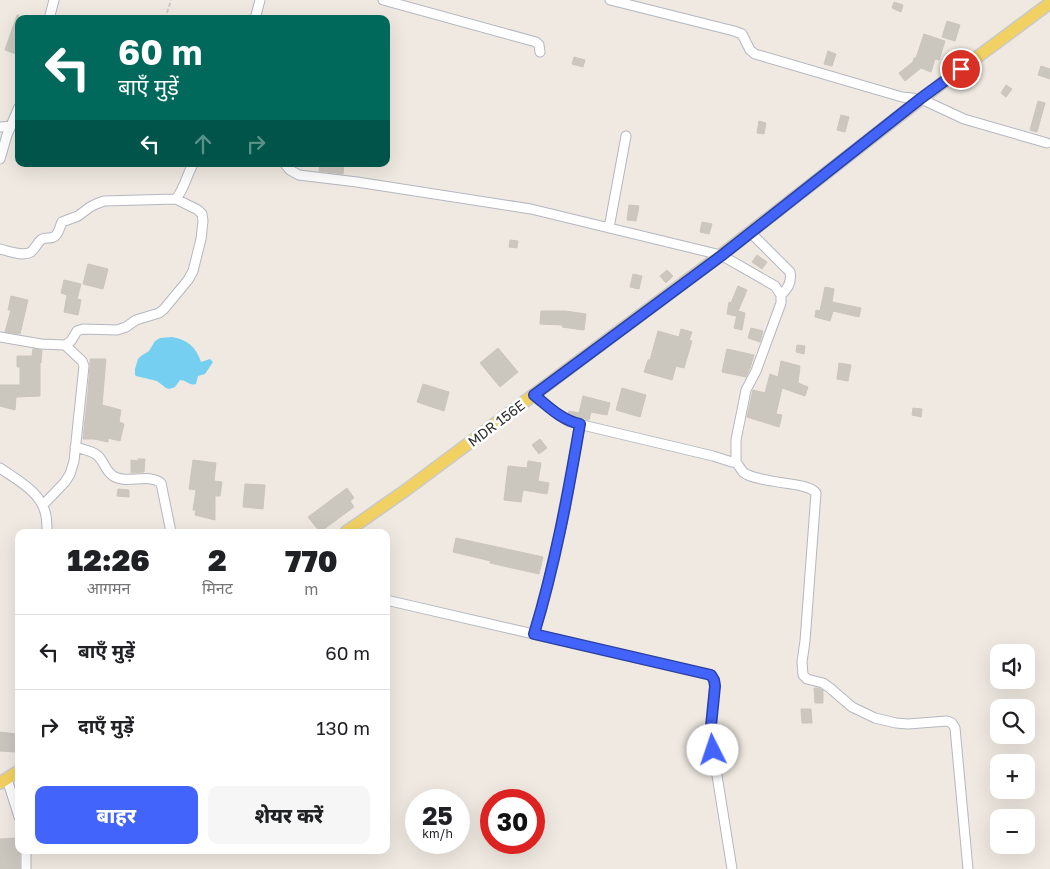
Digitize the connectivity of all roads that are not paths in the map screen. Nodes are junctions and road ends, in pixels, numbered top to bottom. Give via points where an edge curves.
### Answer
1 (54, 0) edge
2 (260, 0) edge
3 (383, 0) edge
4 (610, 0) edge
5 (1050, 3) edge
6 (50, 15) edge
7 (256, 15) edge
8 (540, 52) dead end
9 (920, 99) junction
10 (15, 116) edge
11 (11, 126) junction
12 (0, 128) edge
13 (626, 136) dead end
14 (1047, 143) dead end
15 (0, 159) edge
16 (191, 167) edge
17 (288, 167) edge
18 (176, 199) junction
19 (609, 228) junction
20 (750, 232) junction
21 (0, 249) edge
22 (721, 256) junction
23 (781, 295) junction
24 (0, 336) edge
25 (66, 345) junction
26 (534, 395) junction
27 (580, 424) junction
28 (75, 447) junction
29 (736, 462) junction
30 (0, 468) edge
31 (43, 505) junction
32 (47, 529) edge
33 (170, 529) edge
34 (350, 529) edge
35 (390, 601) edge
36 (534, 634) junction
37 (15, 774) edge
38 (4, 781) edge
39 (15, 807) edge
40 (26, 854) edge
41 (26, 869) edge
42 (732, 869) edge
43 (968, 869) edge

1 - 6 street
2 - 7 street
3 - 8 street via 536,42
4 - 9 street via 734,31 742,34 750,50 756,54 902,97
5 - 9 main road, MDR 156E
9 - 14 street via 964,119
9 - 20 main road, MDR 156E
10 - 11 street
11 - 12 street
11 - 15 street
13 - 19 street
16 - 18 street
17 - 19 street via 299,175 531,209
18 - 21 street via 104,201 62,222 55,236 43,238 26,254
18 - 25 street via 202,214 201,239 188,280 159,313 117,330 77,331
19 - 22 street
20 - 22 main road, MDR 156E
20 - 23 street via 790,272 792,279
22 - 23 street via 775,286
22 - 26 main road, MDR 156E
23 - 29 street via 781,304 746,390 736,440
24 - 25 street
25 - 28 street via 84,366
26 - 27 street via 565,419
26 - 34 main road, MDR 156E
27 - 29 street
27 - 36 street via 565,510
28 - 31 street via 70,474
28 - 33 street via 97,455 116,478 147,478 161,483
29 - 43 street via 750,476 811,489 816,493 803,675 823,683 852,707 875,718 908,724 947,721 955,728
30 - 31 street via 32,490
31 - 32 street
35 - 36 street
36 - 42 street via 711,675 715,686 711,738
37 - 38 main road
38 - 39 street
40 - 41 street

